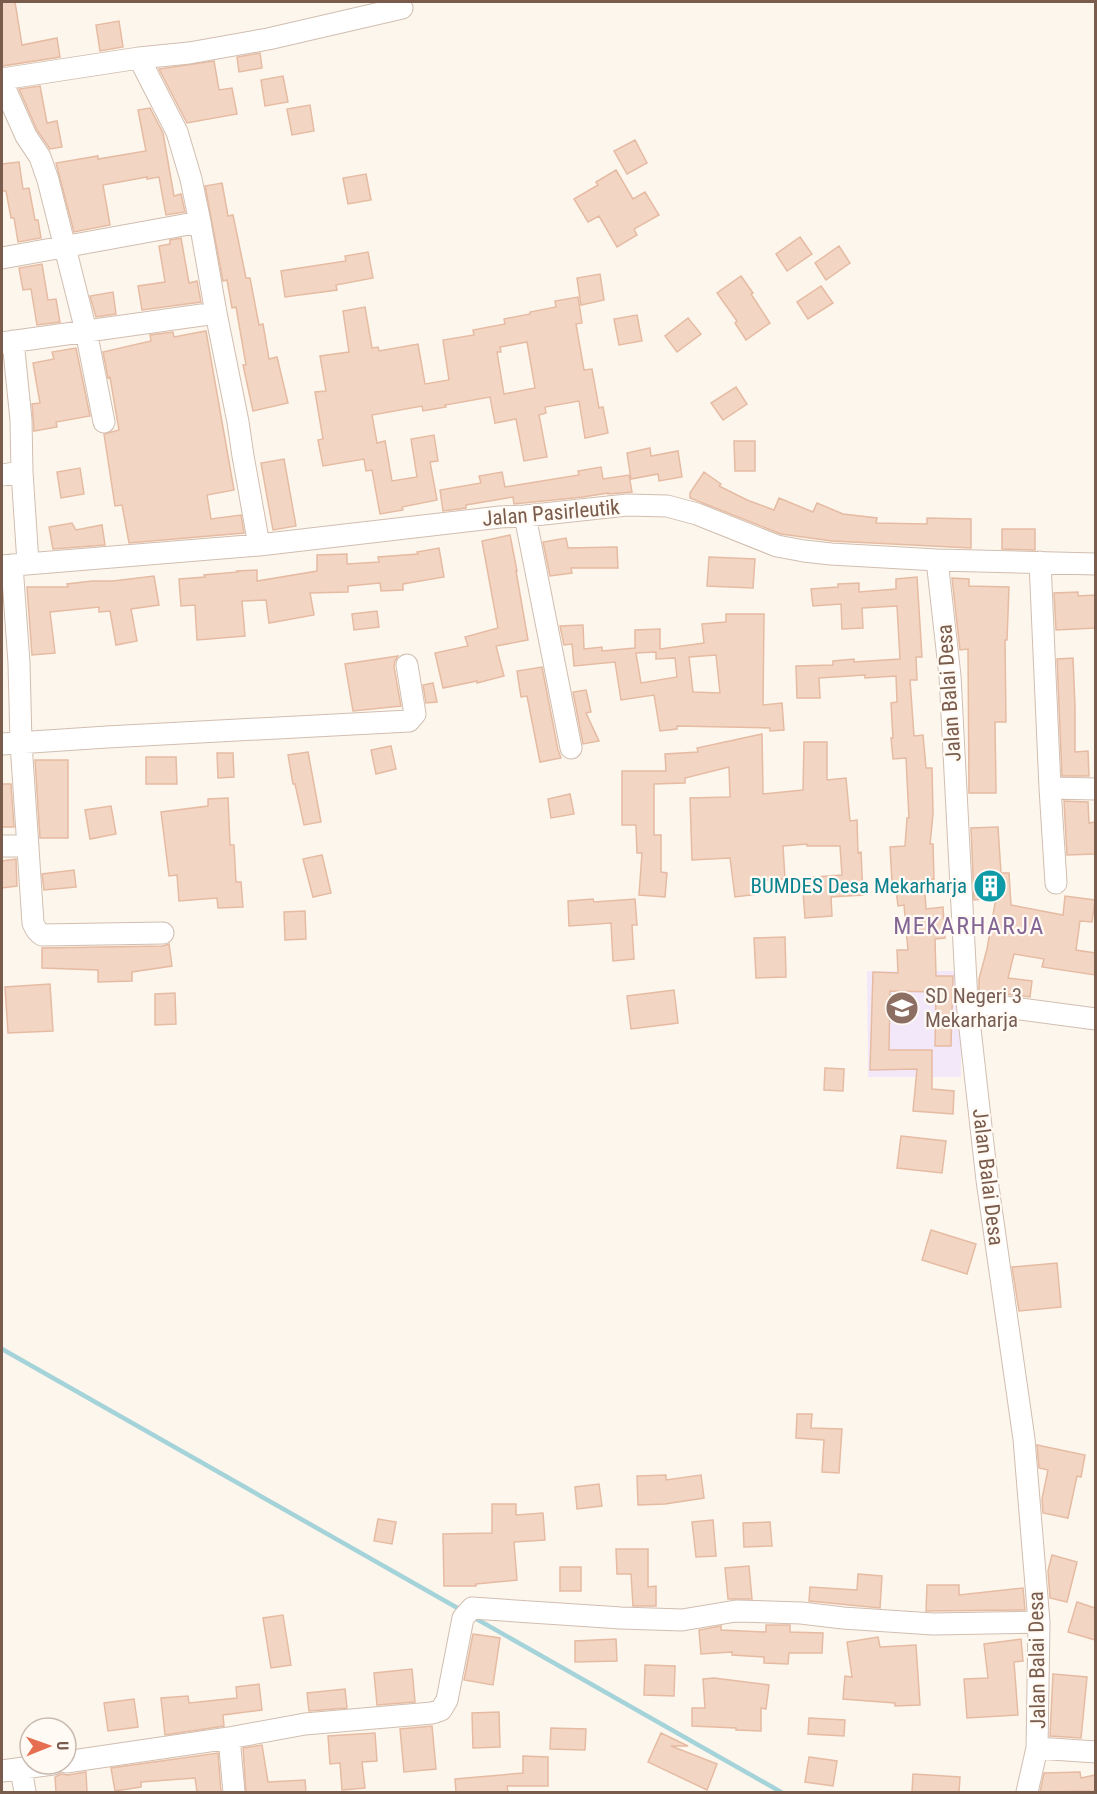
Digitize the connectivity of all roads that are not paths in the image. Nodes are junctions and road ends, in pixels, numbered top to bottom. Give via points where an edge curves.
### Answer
1 (402, 8) dead end
2 (139, 58) junction
3 (2, 80) edge
4 (200, 222) junction
5 (64, 247) junction
6 (2, 258) edge
7 (216, 313) junction
8 (86, 331) junction
9 (7, 342) edge
10 (104, 422) dead end
11 (12, 473) edge
12 (525, 516) junction
13 (259, 545) junction
14 (937, 560) junction
15 (1040, 562) junction
16 (1095, 564) edge
17 (14, 565) edge
18 (407, 665) dead end
19 (11, 744) edge
20 (571, 748) dead end
21 (1050, 788) junction
22 (1095, 789) edge
23 (2, 846) edge
24 (28, 846) junction
25 (1056, 883) dead end
26 (163, 933) dead end
27 (967, 1002) junction
28 (1095, 1020) edge
29 (1039, 1622) junction
30 (229, 1738) junction
31 (1037, 1748) junction
32 (1095, 1752) edge
33 (78, 1760) edge
34 (11, 1770) edge
35 (25, 1792) edge
36 (234, 1792) edge
37 (1027, 1792) edge

1 - 2 street via 268,39
2 - 3 street
2 - 4 street via 177,132
3 - 5 street via 26,136 40,157
4 - 5 street
4 - 7 street
5 - 6 street
5 - 8 street
7 - 8 street
7 - 13 street
8 - 9 street
8 - 10 street
9 - 11 street via 21,420
11 - 17 street
12 - 13 street, Jalan Pasirleutik
12 - 14 street, Jalan Pasirleutik via 627,505 667,506 777,546 831,554
12 - 20 street
13 - 17 street, Jalan Pasirleutik
14 - 15 street, Jalan Pasirleutik
14 - 27 street, Jalan Balai Desa via 950,676
15 - 16 street, Jalan Pasirleutik
15 - 21 street
17 - 19 street via 19,663
18 - 19 street via 416,714 409,721
19 - 24 street
21 - 22 street
21 - 25 street
23 - 24 street
24 - 26 street via 33,923 38,933
27 - 28 street
27 - 29 street, Jalan Balai Desa via 987,1180 1024,1438
29 - 30 street via 933,1624 736,1611 682,1620 468,1613 447,1700 441,1710 305,1724
29 - 31 street, Jalan Balai Desa
30 - 33 street
30 - 36 street
31 - 32 street
31 - 37 street, Jalan Balai Desa
34 - 35 street

